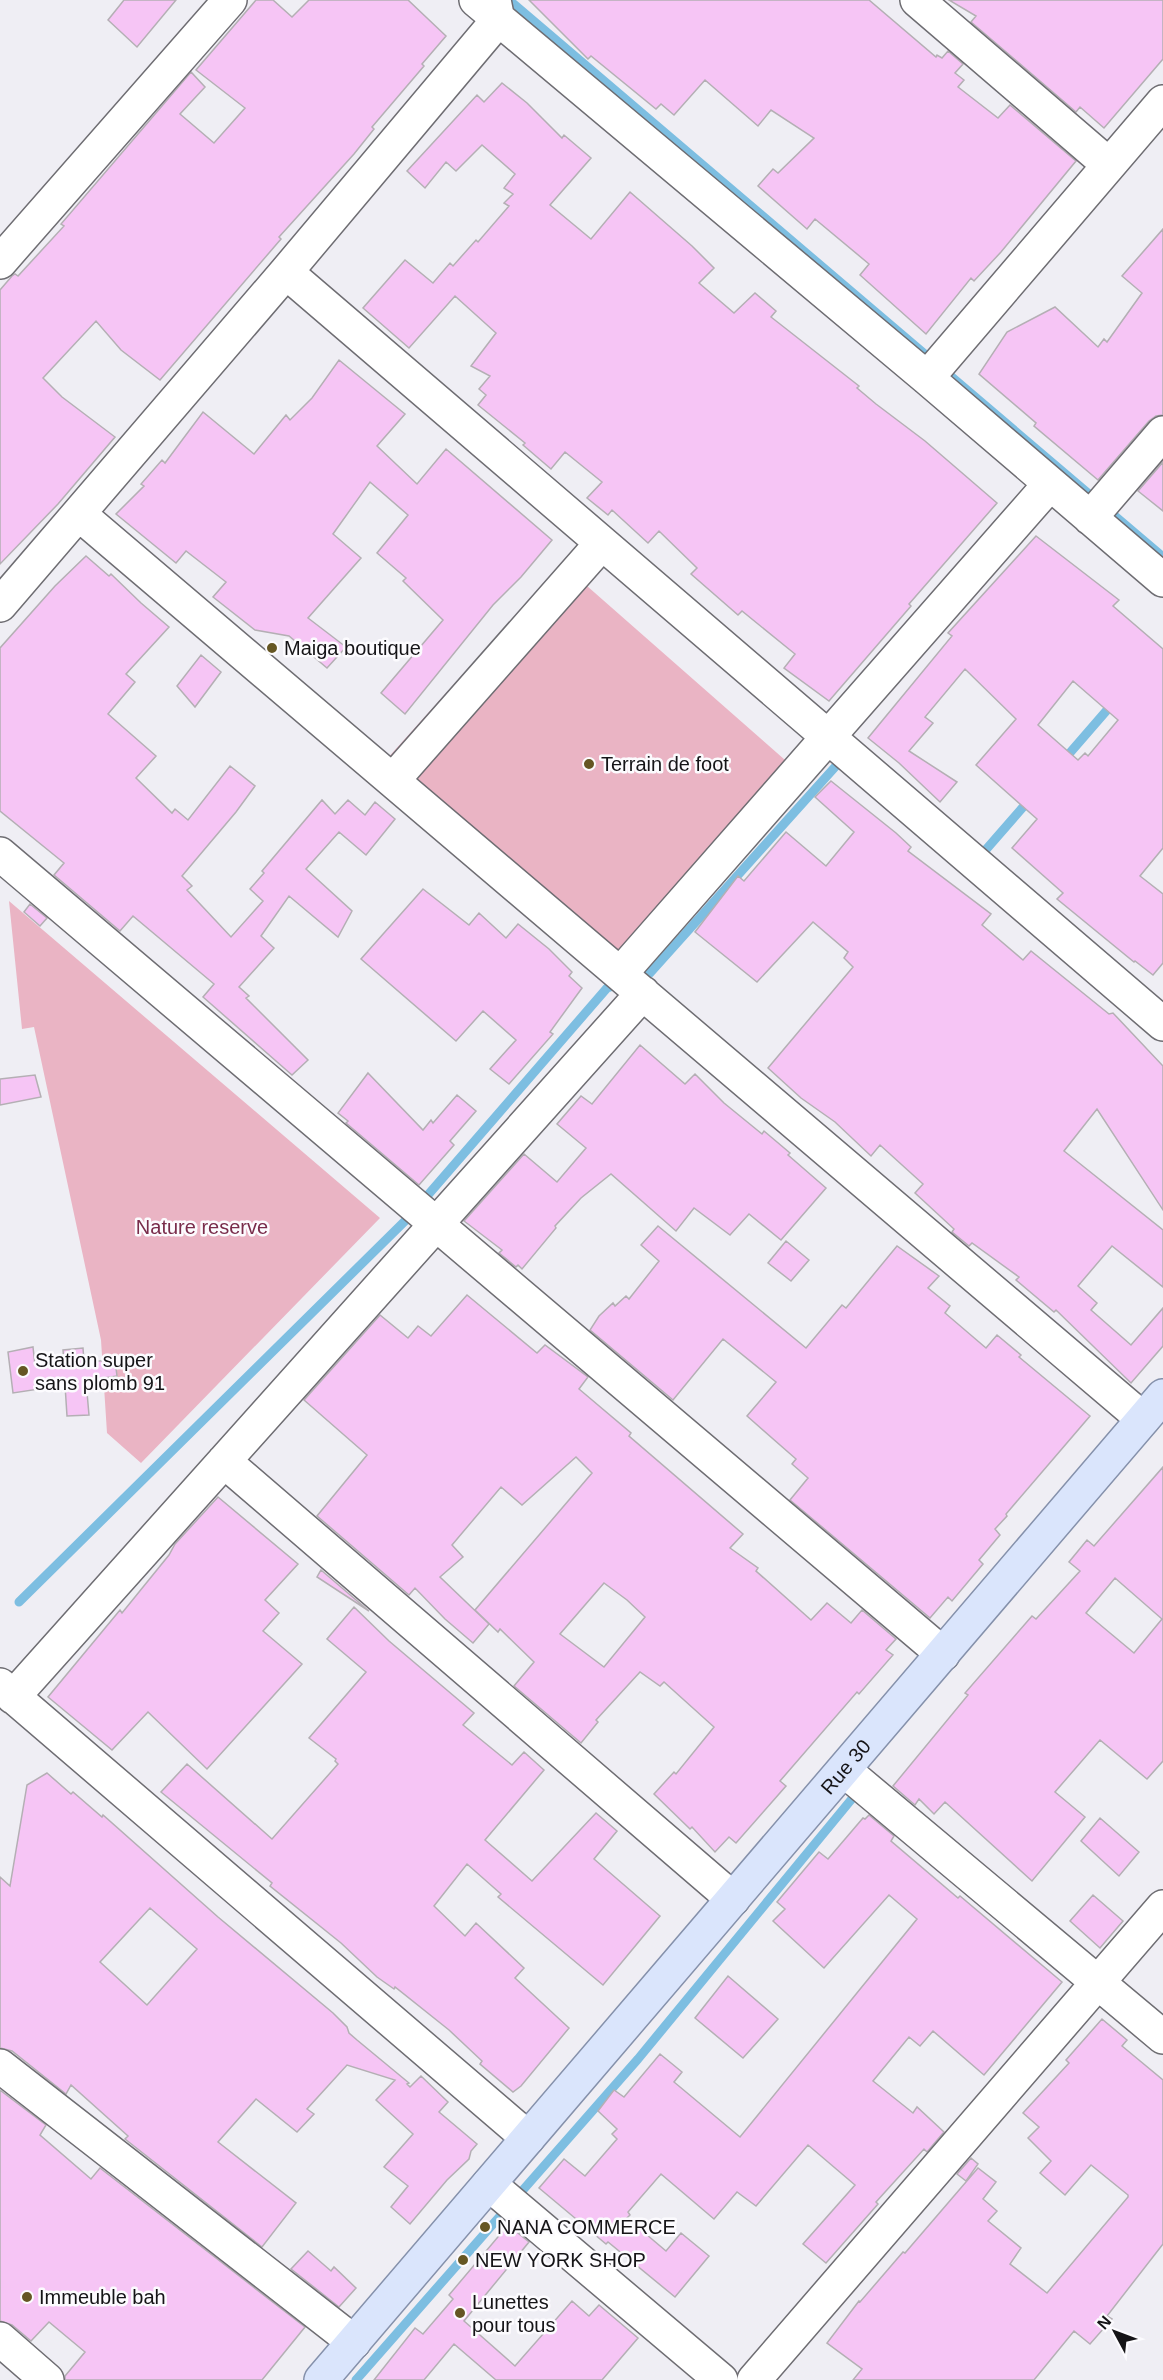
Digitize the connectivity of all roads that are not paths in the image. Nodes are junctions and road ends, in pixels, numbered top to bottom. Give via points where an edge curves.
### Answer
1 (230, 0) edge
2 (917, 0) edge
3 (489, 7) edge
4 (1163, 102) edge
5 (1109, 165) junction
6 (0, 262) edge
7 (286, 272) junction
8 (927, 378) junction
9 (1163, 433) edge
10 (1050, 484) junction
11 (79, 514) junction
12 (1090, 518) junction
13 (602, 543) junction
14 (1163, 580) edge
15 (0, 605) edge
16 (844, 750) junction
17 (393, 780) junction
18 (0, 854) edge
19 (631, 983) junction
20 (1163, 1024) edge
21 (426, 1214) junction
22 (1157, 1406) edge
23 (224, 1461) junction
24 (943, 1654) junction
25 (7, 1691) edge
26 (844, 1770) junction
27 (733, 1899) junction
28 (1163, 1907) edge
29 (1098, 1983) junction
30 (1163, 2037) edge
31 (0, 2066) edge
32 (528, 2138) junction
33 (489, 2184) junction
34 (0, 2339) edge
35 (354, 2342) junction
36 (47, 2380) edge
37 (321, 2380) edge
38 (721, 2380) edge
39 (754, 2380) edge

1 - 6 street
2 - 5 street
3 - 7 street
3 - 8 street
4 - 5 street
5 - 8 street
7 - 11 street
7 - 13 street
8 - 10 street
9 - 12 street
10 - 12 street
10 - 16 street
11 - 15 street
11 - 17 street
12 - 14 street
13 - 16 street
13 - 17 street
16 - 19 street
16 - 20 street
17 - 19 street
18 - 21 street
19 - 21 street
19 - 22 street
21 - 23 street
21 - 24 street
22 - 24 main road, Rue 30
23 - 25 street
23 - 27 street
24 - 26 main road, Rue 30
25 - 32 street
26 - 27 main road, Rue 30
26 - 29 street
27 - 32 main road, Rue 30
28 - 29 street
29 - 30 street
29 - 39 street
31 - 35 street
32 - 33 main road, Rue 30
33 - 35 main road, Rue 30
33 - 38 street
34 - 36 street
35 - 37 main road, Rue 30

